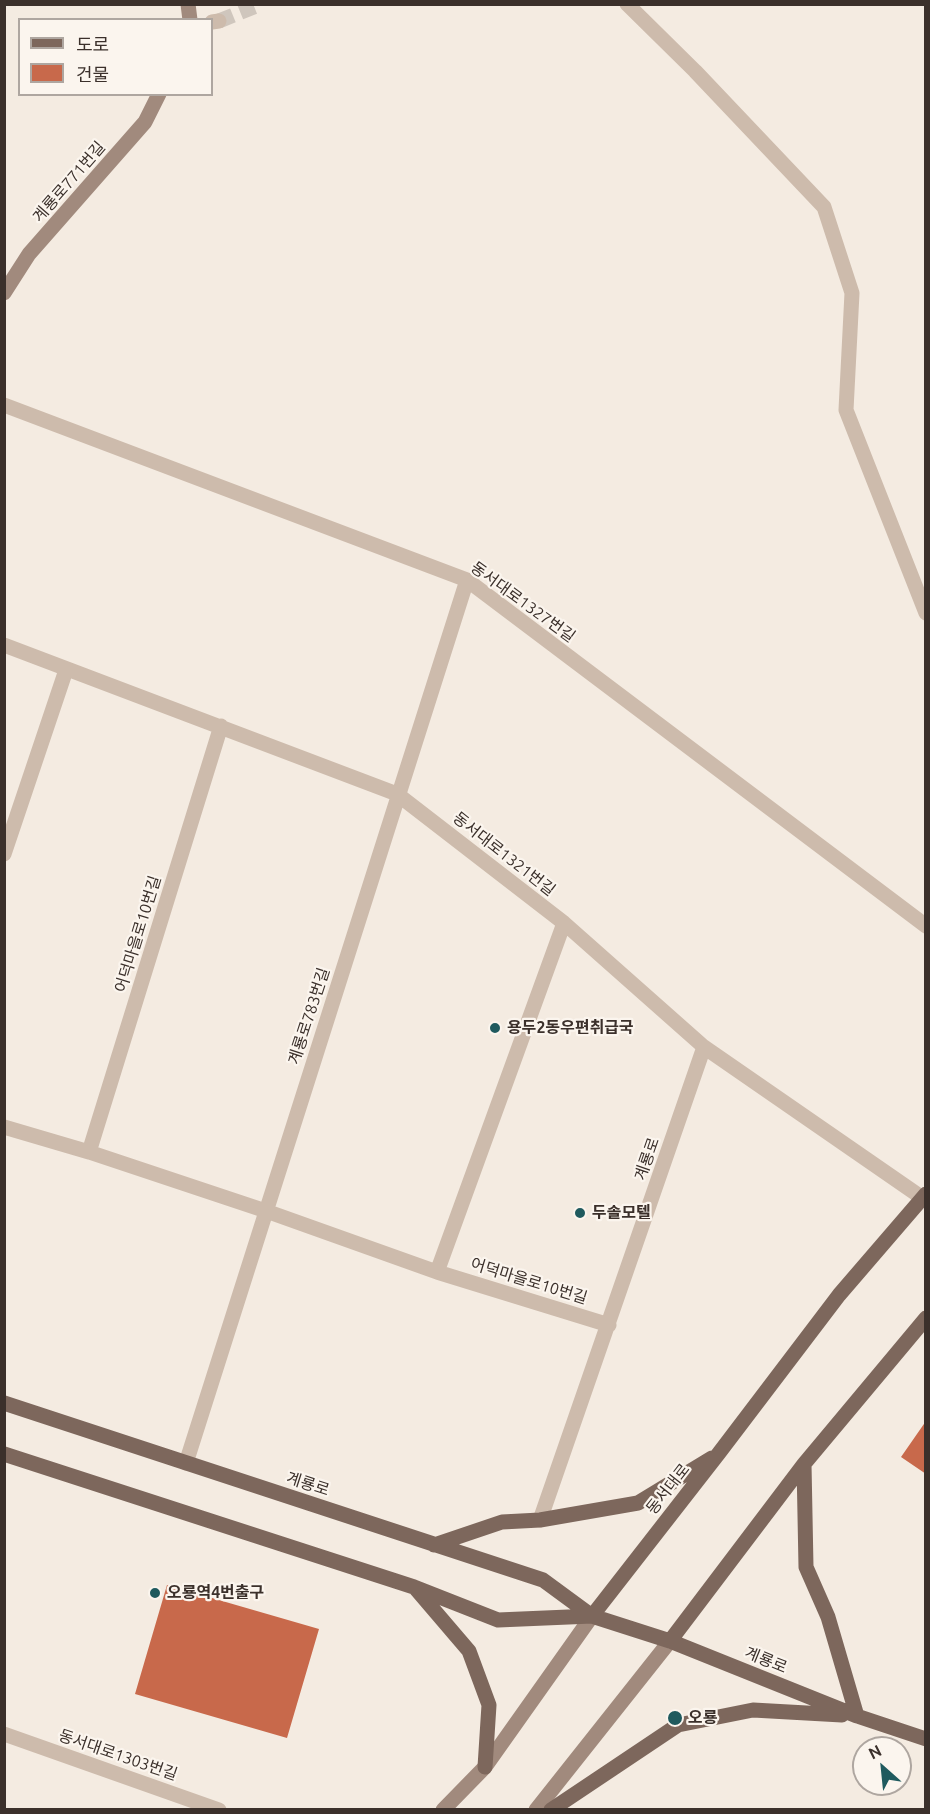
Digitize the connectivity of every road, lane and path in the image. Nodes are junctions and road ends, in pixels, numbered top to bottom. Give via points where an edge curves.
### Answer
1 (627, 4) edge
2 (158, 96) edge
3 (4, 293) edge
4 (4, 405) edge
5 (467, 580) junction
6 (926, 613) edge
7 (4, 645) edge
8 (66, 670) junction
9 (221, 726) junction
10 (398, 794) junction
11 (4, 854) edge
12 (564, 923) junction
13 (926, 926) edge
14 (704, 1047) junction
15 (4, 1127) edge
16 (89, 1152) junction
17 (923, 1195) edge
18 (266, 1211) junction
19 (437, 1272) junction
20 (926, 1317) edge
21 (609, 1326) junction
22 (4, 1403) edge
23 (719, 1453) junction
24 (4, 1454) edge
25 (186, 1463) junction
26 (804, 1464) junction
27 (540, 1521) junction
28 (434, 1545) junction
29 (414, 1587) junction
30 (592, 1616) junction
31 (670, 1641) junction
32 (857, 1716) junction
33 (4, 1734) edge
34 (926, 1739) edge
35 (485, 1767) junction
36 (219, 1809) edge
37 (443, 1809) edge
38 (536, 1809) edge
39 (550, 1809) edge

1 - 6 street via 824,207 852,293 846,410
2 - 3 street, 계룡로771번길 via 145,122 29,255
4 - 5 street, 동서대로1327번길
5 - 10 street, 계룡로783번길
5 - 13 street, 동서대로1327번길
7 - 8 street, 동서대로1321번길
8 - 9 street, 동서대로1321번길
8 - 11 street
9 - 10 street, 동서대로1321번길
9 - 16 street, 어덕마을로10번길
10 - 12 street, 동서대로1321번길
10 - 18 street, 계룡로783번길
12 - 14 street, 동서대로1321번길
12 - 19 street
14 - 17 street, 동서대로1321번길
14 - 21 street, 계룡로
15 - 16 street, 어덕마을로10번길
16 - 18 street, 어덕마을로10번길
17 - 23 main road, 동서대로 via 839,1294
18 - 19 street, 어덕마을로10번길
18 - 25 street, 계룡로783번길
19 - 21 street, 어덕마을로10번길
20 - 26 main road
21 - 27 street, 계룡로
22 - 25 main road, 계룡로
23 - 27 main road via 638,1503
23 - 30 main road, 동서대로
24 - 29 main road, 계룡로
25 - 28 main road, 계룡로
26 - 31 main road
26 - 32 main road via 806,1567 828,1617
27 - 28 main road via 502,1522
28 - 30 main road, 계룡로 via 543,1580
29 - 30 main road, 계룡로 via 498,1620
29 - 35 main road via 469,1651 489,1705
30 - 31 main road, 계룡로
30 - 35 street, 동서대로
31 - 32 main road, 계룡로
31 - 38 street
32 - 34 main road, 계룡로
32 - 39 main road via 753,1710 678,1725
33 - 36 street, 동서대로1303번길
35 - 37 street, 동서대로

